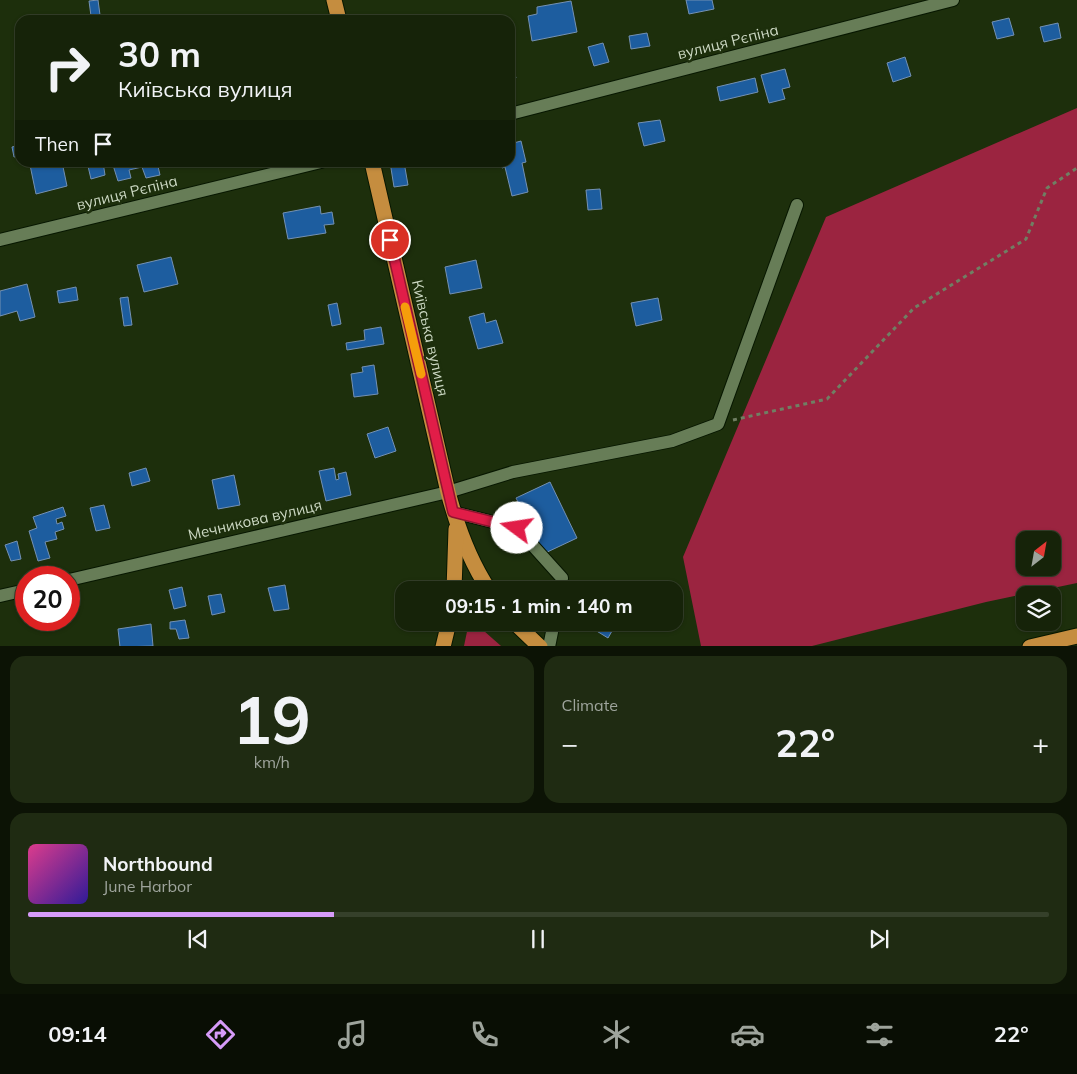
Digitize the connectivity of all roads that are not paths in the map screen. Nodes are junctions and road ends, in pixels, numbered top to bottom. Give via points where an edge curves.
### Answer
1 (334, 0) edge
2 (953, 0) edge
3 (338, 15) edge
4 (515, 113) edge
5 (300, 167) edge
6 (373, 167) edge
7 (797, 205) dead end
8 (0, 240) edge
9 (448, 492) junction
10 (455, 517) junction
11 (80, 577) edge
12 (454, 581) edge
13 (484, 581) edge
14 (562, 581) edge
15 (15, 593) edge
16 (0, 596) edge
17 (447, 631) edge
18 (524, 631) edge
19 (552, 631) edge
20 (1077, 636) edge
21 (443, 646) edge
22 (540, 646) edge
23 (549, 646) edge
24 (1030, 646) edge

1 - 3 highway
2 - 4 street, вулиця Рєпіна
5 - 8 street, вулиця Рєпіна
6 - 9 highway, Київська вулиця
7 - 9 street, Мечникова вулиця via 718,424 672,441 513,472
9 - 10 highway, Київська вулиця
9 - 11 street, Мечникова вулиця
10 - 12 highway
10 - 13 highway
10 - 14 street via 517,528
15 - 16 street
17 - 21 highway
18 - 22 highway
19 - 23 street
20 - 24 highway

